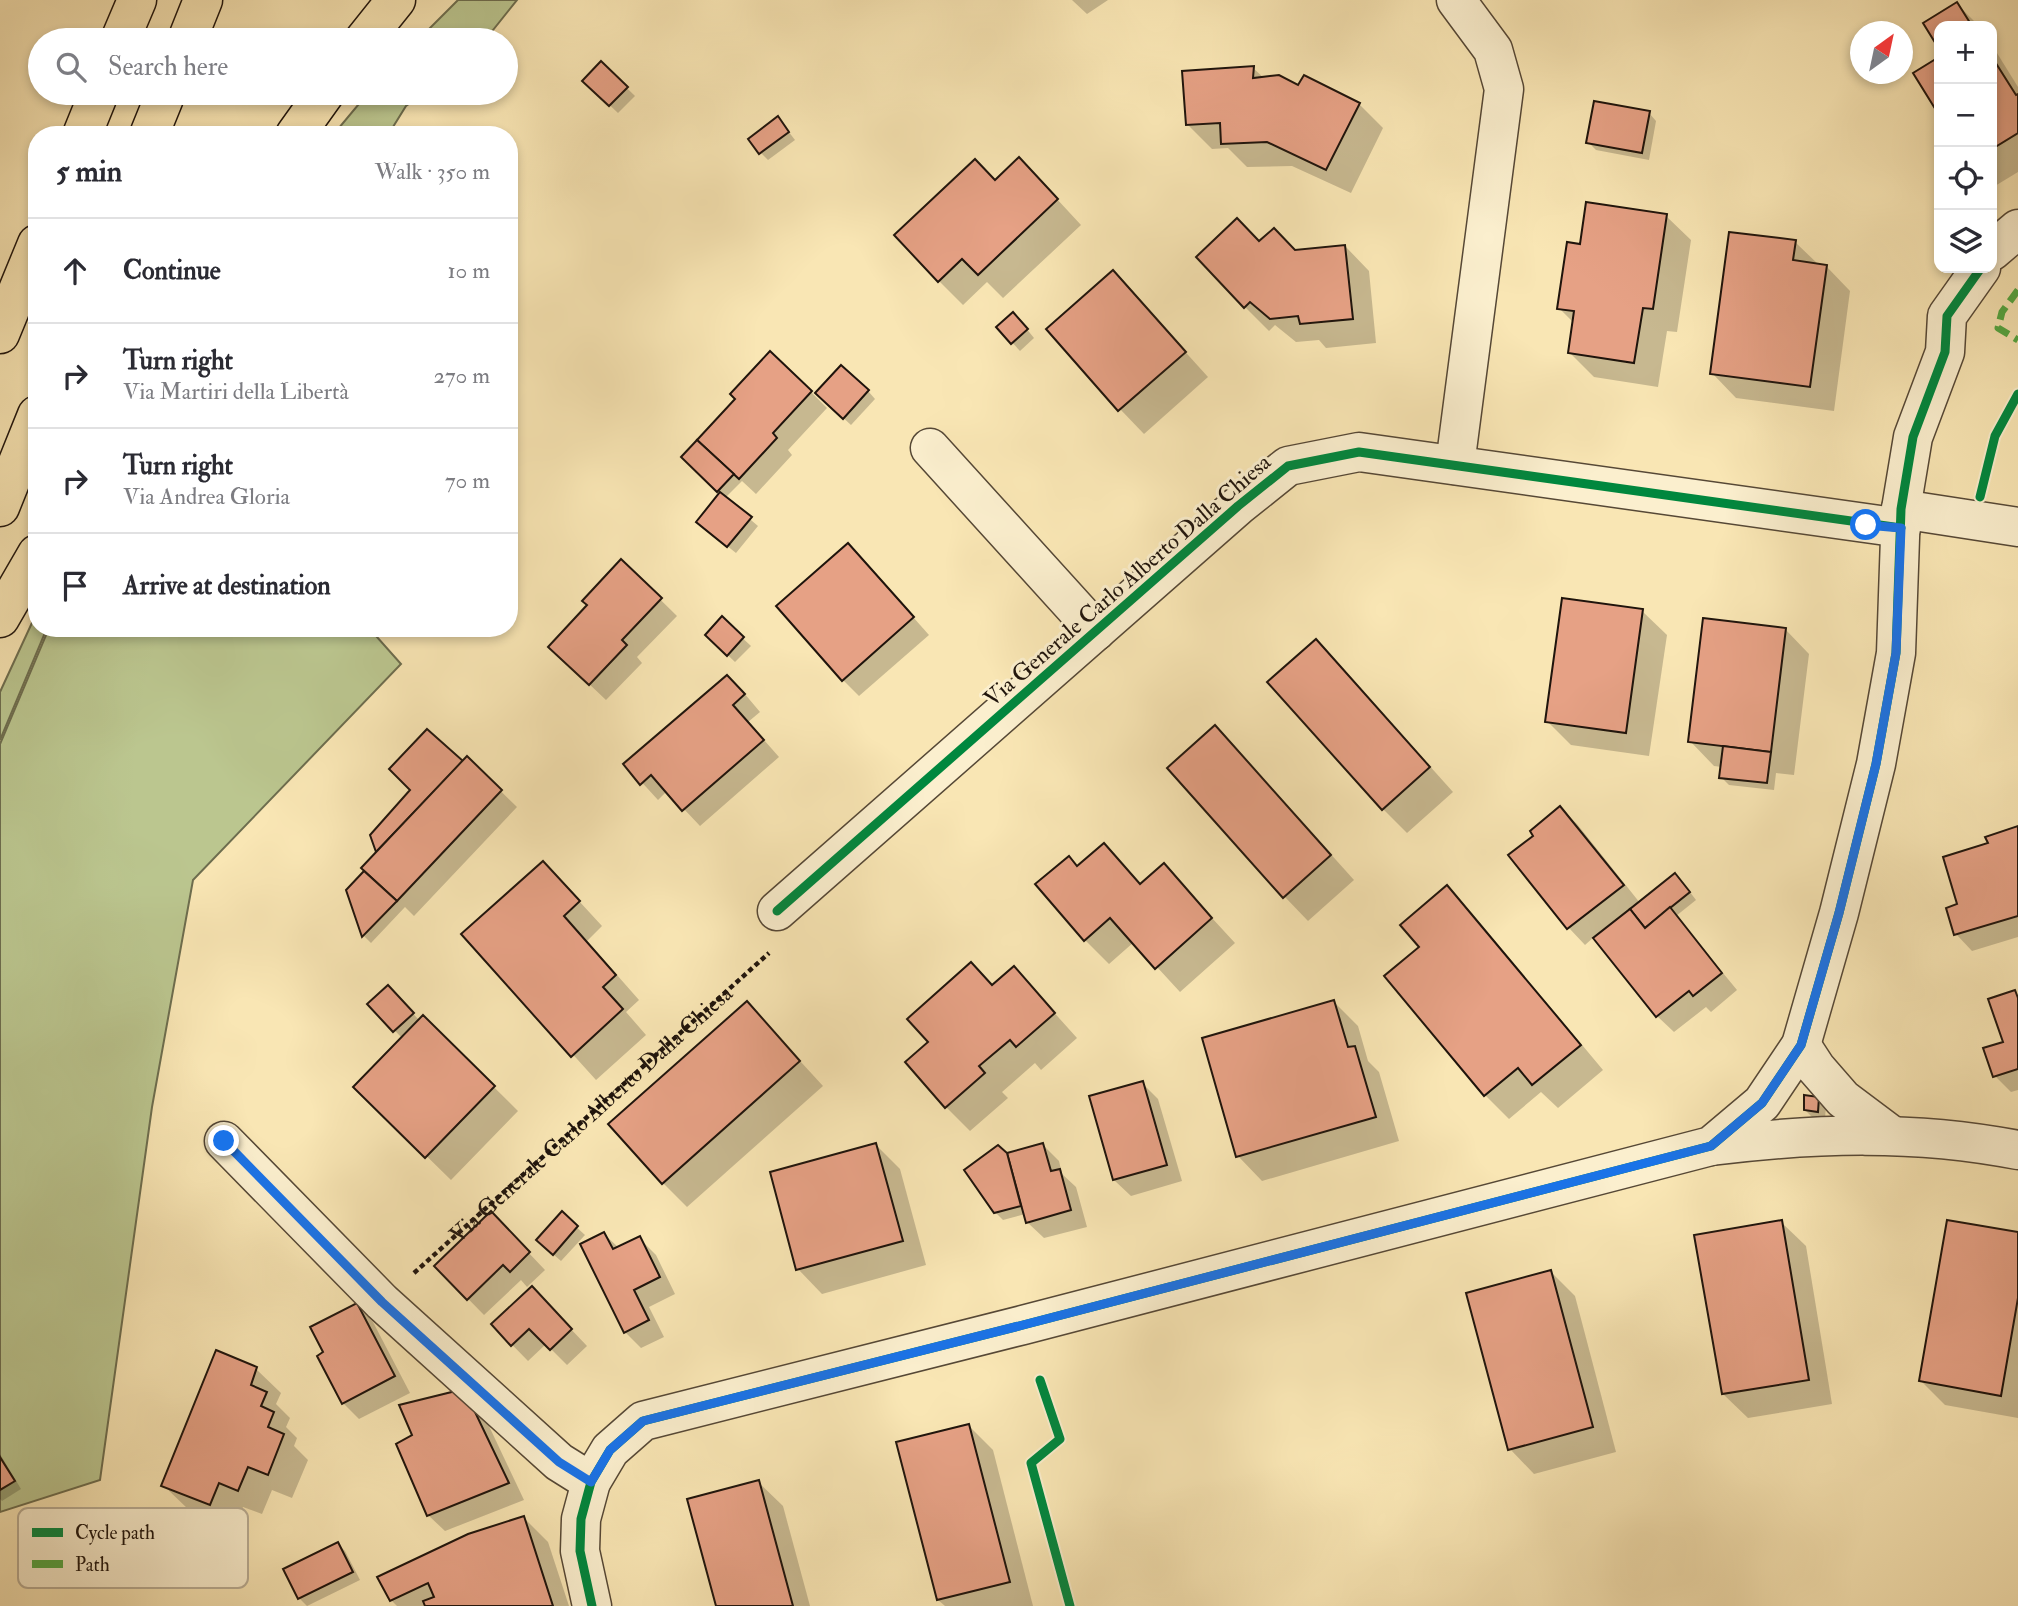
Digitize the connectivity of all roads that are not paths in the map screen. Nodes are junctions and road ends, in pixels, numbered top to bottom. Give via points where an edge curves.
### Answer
1 (137, 0) edge
2 (203, 0) edge
3 (396, 0) edge
4 (1456, 0) edge
5 (125, 28) edge
6 (192, 28) edge
7 (373, 28) edge
8 (94, 105) edge
9 (161, 105) edge
10 (317, 105) edge
11 (86, 126) edge
12 (153, 126) edge
13 (302, 126) edge
14 (2018, 229) edge
15 (1997, 247) edge
16 (28, 266) edge
17 (1977, 273) edge
18 (0, 334) edge
19 (28, 437) edge
20 (930, 449) dead end
21 (1455, 465) junction
22 (0, 507) edge
23 (1901, 519) junction
24 (2018, 527) edge
25 (28, 570) edge
26 (0, 618) edge
27 (1096, 631) junction
28 (778, 928) road end
29 (1801, 1045) junction
30 (1891, 1135) junction
31 (224, 1141) dead end
32 (1711, 1146) junction
33 (2018, 1150) edge
34 (591, 1482) junction
35 (592, 1606) edge

1 - 5 highway
2 - 6 highway
3 - 7 highway
4 - 21 street via 1493,50 1504,89
8 - 11 highway
9 - 12 highway
10 - 13 highway
14 - 15 street
16 - 18 highway
17 - 23 street via 1947,316 1945,352 1913,437
19 - 22 highway
20 - 27 street, Via Generale Carlo Alberto Dalla Chiesa
21 - 23 street, Via Generale Carlo Alberto Dalla Chiesa
21 - 27 street, Via Generale Carlo Alberto Dalla Chiesa via 1359,452 1288,466
23 - 24 street, Via Generale Carlo Alberto Dalla Chiesa
23 - 29 street via 1896,653 1876,764
25 - 26 highway
27 - 28 street, Via Generale Carlo Alberto Dalla Chiesa
29 - 30 street via 1843,1099
29 - 32 street via 1762,1103
30 - 32 street via 1782,1137
30 - 33 street via 1972,1141
31 - 34 street via 382,1302 559,1462
32 - 34 street via 643,1421 610,1450
34 - 35 street via 581,1519 580,1551

